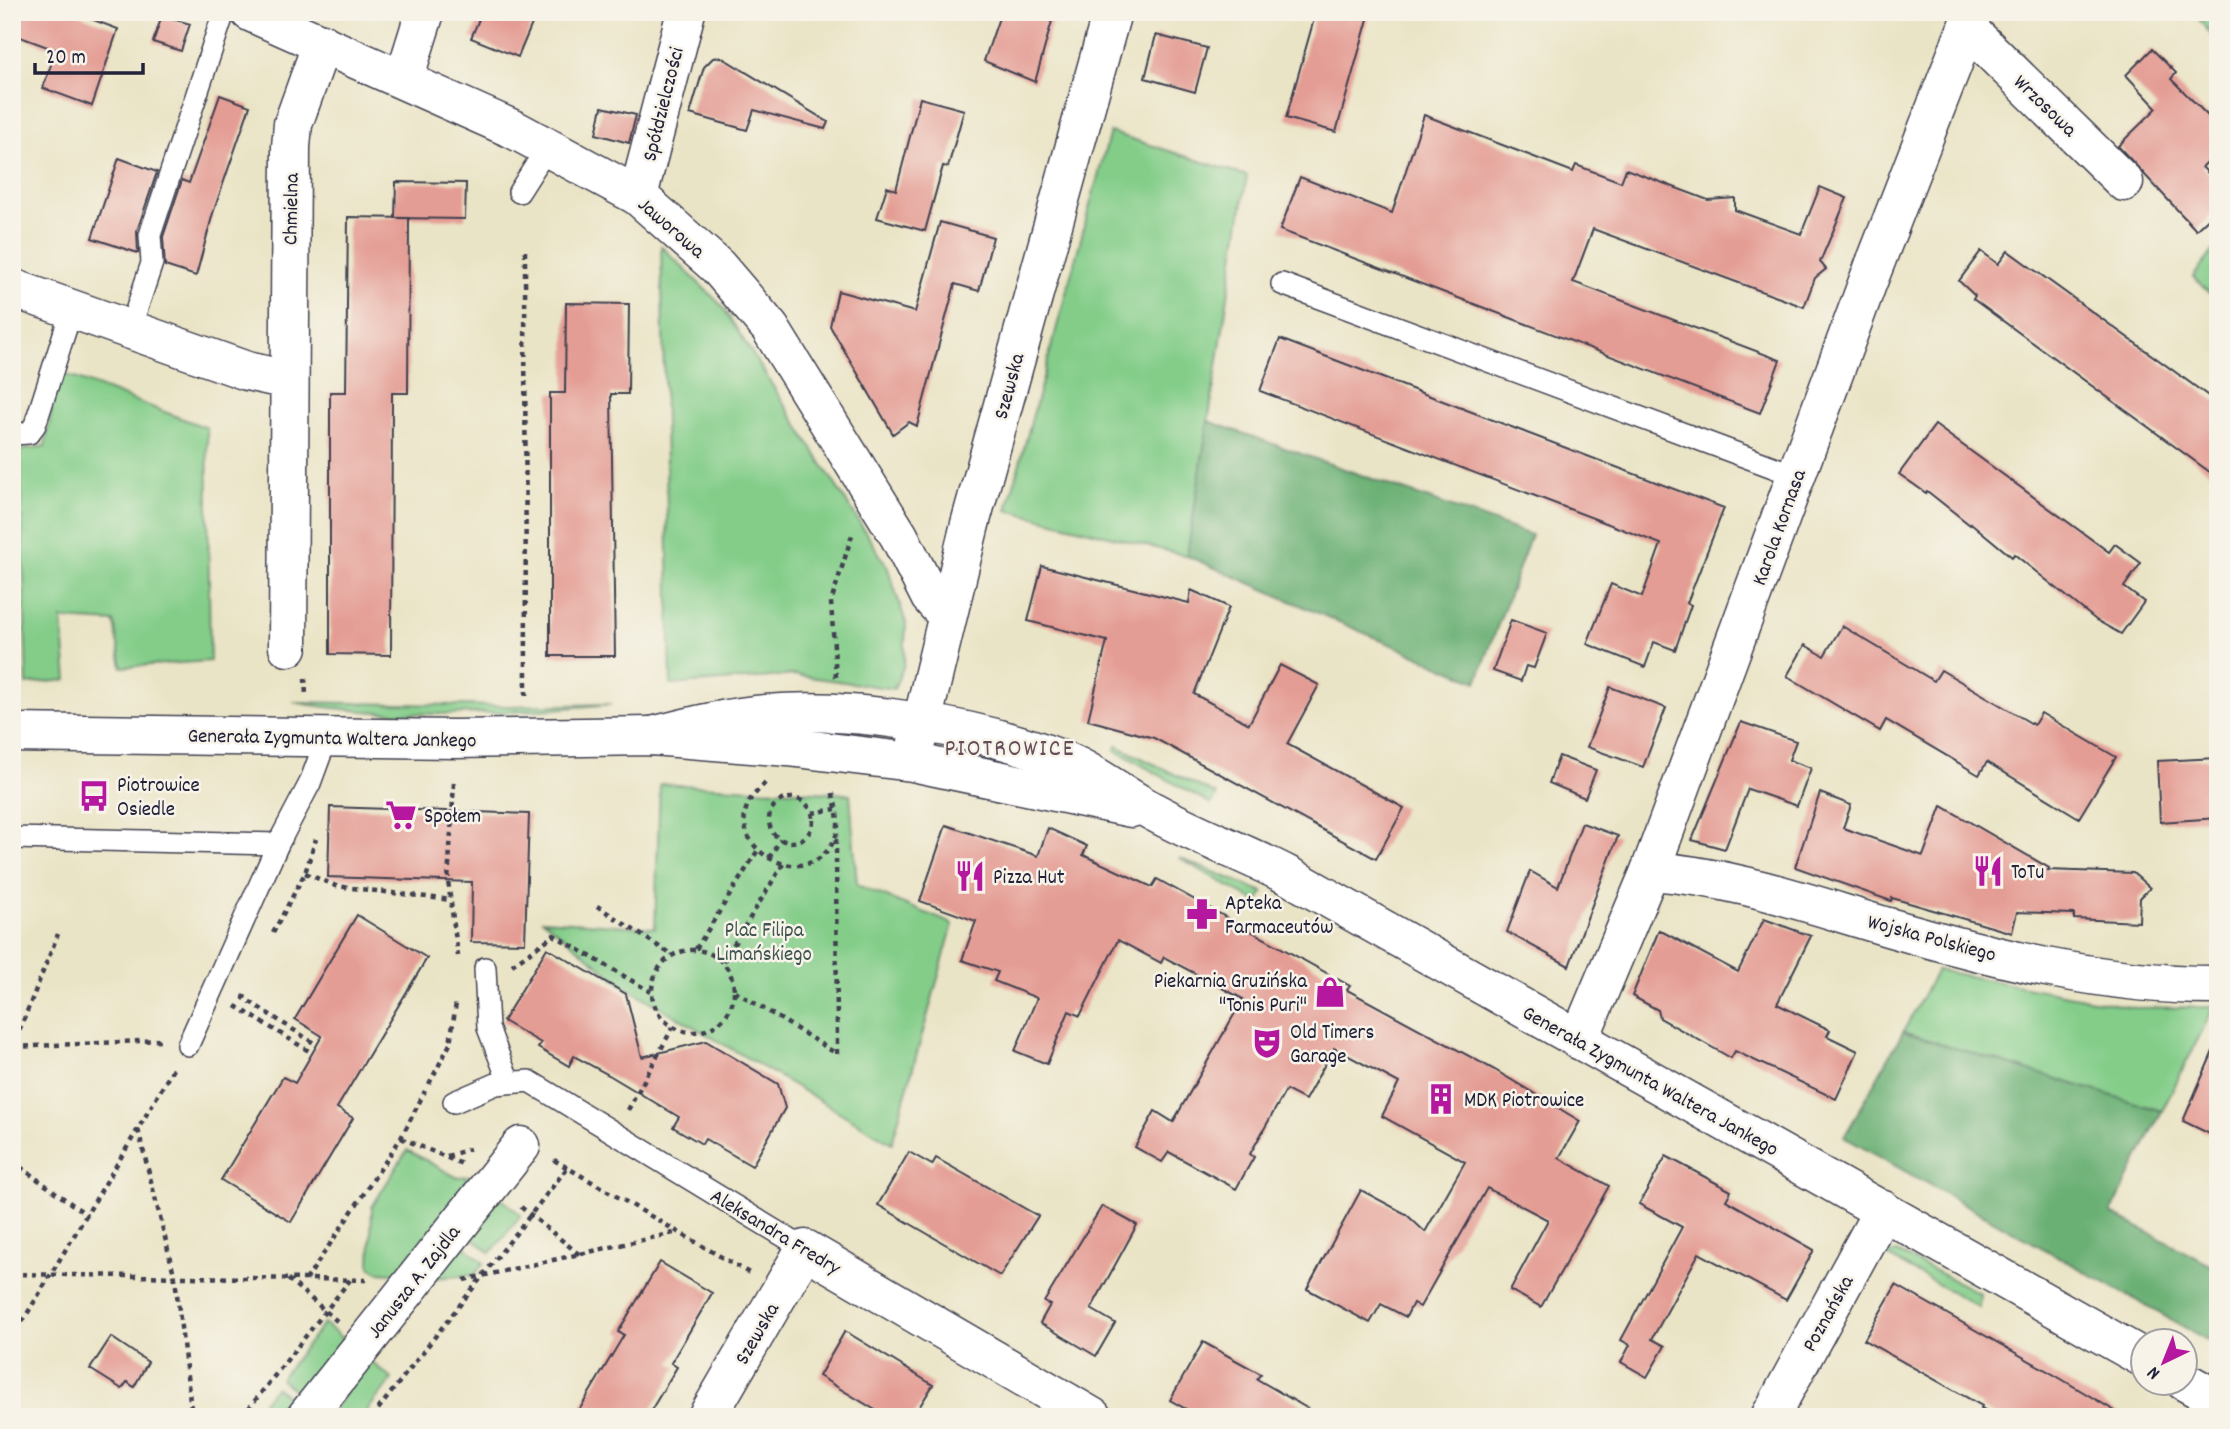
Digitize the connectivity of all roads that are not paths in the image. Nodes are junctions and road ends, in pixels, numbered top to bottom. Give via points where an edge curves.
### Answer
1 (224, 12) edge
2 (250, 12) edge
3 (425, 12) edge
4 (686, 12) edge
5 (1112, 12) edge
6 (1970, 20) edge
7 (321, 43) junction
8 (404, 79) junction
9 (547, 148) junction
10 (2124, 182) dead end
11 (519, 192) dead end
12 (638, 197) junction
13 (1282, 284) dead end
14 (12, 288) edge
15 (72, 309) junction
16 (130, 329) junction
17 (288, 380) junction
18 (12, 434) edge
19 (1797, 476) junction
20 (948, 608) junction
21 (288, 647) dead end
22 (923, 725) junction
23 (12, 733) edge
24 (652, 736) junction
25 (327, 737) junction
26 (912, 762) junction
27 (1154, 812) junction
28 (12, 838) edge
29 (278, 844) junction
30 (1650, 870) junction
31 (485, 968) dead end
32 (2218, 985) edge
33 (1580, 1040) junction
34 (189, 1042) road end
35 (509, 1083) junction
36 (454, 1102) dead end
37 (534, 1151) road end
38 (1883, 1210) junction
39 (805, 1249) junction
40 (2128, 1349) edge
41 (2198, 1388) edge
42 (2218, 1400) edge
43 (306, 1417) edge
44 (707, 1417) edge
45 (1092, 1417) edge
46 (1770, 1417) edge

1 - 16 lane via 150,235 152,263
2 - 7 street, Jaworowa
3 - 8 street
4 - 12 street, Spółdzielczości
5 - 20 street, Szewska
6 - 10 street, Wrzosowa
6 - 19 street, Karola Kornasa
7 - 8 street, Jaworowa
7 - 17 street, Chmielna via 292,135
8 - 9 street, Jaworowa
9 - 11 lane
9 - 12 street, Jaworowa
12 - 20 street, Jaworowa via 718,267 770,328 899,536 930,597 938,606
13 - 19 lane
14 - 15 street
15 - 16 street
15 - 18 lane via 35,425 29,433
16 - 17 street via 247,371
17 - 21 street, Chmielna
19 - 30 street, Karola Kornasa
20 - 22 street, Szewska
22 - 24 street, Generała Zygmunta Waltera Jankego via 872,717 768,714
22 - 26 street, Szewska
22 - 27 street, Generała Zygmunta Waltera Jankego via 963,730 1063,760
23 - 25 street, Generała Zygmunta Waltera Jankego
24 - 25 street, Generała Zygmunta Waltera Jankego
24 - 26 street, Generała Zygmunta Waltera Jankego
25 - 29 lane via 310,783
26 - 27 street, Generała Zygmunta Waltera Jankego
27 - 33 street, Generała Zygmunta Waltera Jankego via 1289,876
28 - 29 lane
29 - 34 lane
30 - 32 street, Wojska Polskiego via 1695,873 1746,885 1892,928 2043,965 2126,980
30 - 33 street, Karola Kornasa
31 - 35 lane via 488,1028
33 - 38 street, Generała Zygmunta Waltera Jankego
35 - 36 lane, Aleksandra Fredry
35 - 39 lane, Aleksandra Fredry via 529,1081
37 - 43 street, Janusza A. Zajdla
38 - 40 street, Generała Zygmunta Waltera Jankego
38 - 46 street, Poznańska
39 - 44 street, Szewska
39 - 45 street, Aleksandra Fredry
41 - 42 street

